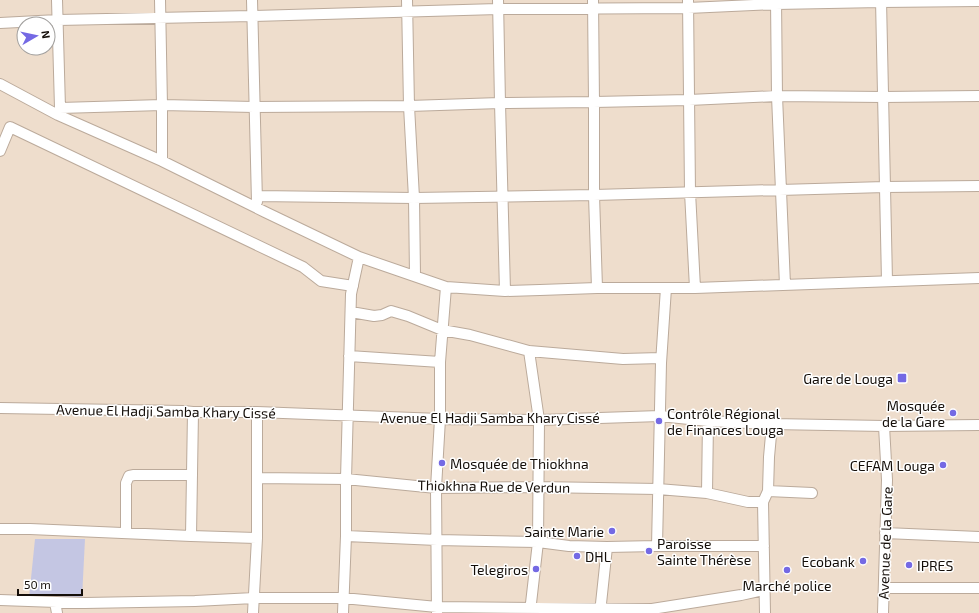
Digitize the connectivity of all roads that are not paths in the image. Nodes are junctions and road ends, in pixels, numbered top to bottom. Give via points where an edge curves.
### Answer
1 (57, 0) edge
2 (160, 0) edge
3 (252, 0) edge
4 (407, 0) edge
5 (881, 1) edge
6 (979, 1) edge
7 (776, 2) edge
8 (498, 4) edge
9 (593, 4) edge
10 (688, 4) edge
11 (407, 11) junction
12 (252, 16) junction
13 (161, 17) junction
14 (58, 20) junction
15 (0, 23) edge
16 (0, 84) edge
17 (776, 96) junction
18 (979, 96) edge
19 (883, 97) junction
20 (688, 100) junction
21 (500, 102) junction
22 (594, 102) junction
23 (162, 106) junction
24 (409, 106) junction
25 (254, 107) junction
26 (59, 112) junction
27 (0, 151) edge
28 (162, 161) junction
29 (979, 186) edge
30 (885, 188) junction
31 (781, 190) junction
32 (690, 192) junction
33 (594, 195) junction
34 (257, 196) junction
35 (503, 196) junction
36 (414, 198) junction
37 (257, 208) junction
38 (359, 257) junction
39 (415, 276) junction
40 (979, 278) edge
41 (886, 281) junction
42 (785, 285) junction
43 (353, 286) junction
44 (446, 287) junction
45 (597, 288) junction
46 (666, 288) junction
47 (695, 288) junction
48 (505, 290) junction
49 (351, 312) junction
50 (442, 330) junction
51 (529, 351) junction
52 (349, 356) junction
53 (661, 358) junction
54 (440, 362) junction
55 (0, 408) edge
56 (193, 412) junction
57 (257, 412) junction
58 (348, 415) junction
59 (660, 416) junction
60 (440, 419) junction
61 (539, 420) junction
62 (708, 421) junction
63 (772, 424) junction
64 (979, 425) edge
65 (884, 426) junction
66 (192, 475) junction
67 (258, 478) junction
68 (346, 479) junction
69 (538, 486) junction
70 (436, 488) junction
71 (658, 489) junction
72 (768, 491) junction
73 (707, 493) junction
74 (812, 493) dead end
75 (763, 502) junction
76 (0, 529) edge
77 (126, 533) junction
78 (885, 533) junction
79 (191, 536) junction
80 (346, 536) junction
81 (979, 537) edge
82 (257, 538) junction
83 (437, 540) junction
84 (538, 542) junction
85 (658, 546) junction
86 (764, 546) junction
87 (607, 547) junction
88 (884, 588) junction
89 (979, 588) edge
90 (764, 590) junction
91 (254, 598) junction
92 (343, 598) junction
93 (0, 600) edge
94 (55, 602) junction
95 (437, 610) edge
96 (530, 610) edge
97 (600, 611) edge
98 (652, 611) edge
99 (57, 613) edge
100 (253, 613) edge
101 (343, 613) edge
102 (765, 613) edge
103 (883, 613) edge

1 - 14 street
2 - 13 street
3 - 12 street
4 - 11 street
5 - 6 street
5 - 7 street
5 - 19 street
7 - 10 street
7 - 17 street
8 - 9 street
8 - 11 street
8 - 21 street
9 - 10 street
9 - 22 street
10 - 20 street
11 - 12 street
11 - 24 street
12 - 13 street
12 - 25 street
13 - 14 street
13 - 23 street
14 - 15 street
14 - 26 street
16 - 26 street
17 - 19 street
17 - 20 street
17 - 31 street
18 - 19 street
19 - 30 street
20 - 22 street
20 - 32 street
21 - 22 street
21 - 24 street
21 - 35 street
22 - 33 street
23 - 25 street
23 - 26 street
23 - 28 street
24 - 25 street
24 - 36 street
25 - 34 street
26 - 28 street
27 - 43 street via 10,127 303,267 321,281
28 - 37 street
29 - 30 street
30 - 31 street
30 - 41 street
31 - 32 street
31 - 42 street
32 - 33 street
32 - 47 street
33 - 35 street
33 - 45 street
34 - 36 street
34 - 37 street
35 - 36 street
35 - 48 street
36 - 39 street
37 - 38 street
38 - 39 street
38 - 43 street
39 - 44 street
40 - 41 street
41 - 42 street
42 - 47 street
43 - 49 street
44 - 48 street
44 - 50 street
45 - 46 street
45 - 48 street
46 - 47 street
46 - 53 street
49 - 50 street via 382,316 392,311
49 - 52 street
50 - 51 street
50 - 54 street
51 - 53 street via 624,359
51 - 61 street
52 - 54 street
52 - 58 street
53 - 59 street
54 - 60 street
55 - 56 street, Avenue El Hadji Samba Khary Cissé
56 - 57 street, Avenue El Hadji Samba Khary Cissé
56 - 66 street
57 - 58 street, Avenue El Hadji Samba Khary Cissé
57 - 67 street
58 - 60 street, Avenue El Hadji Samba Khary Cissé
58 - 68 street
59 - 61 street, Avenue El Hadji Samba Khary Cissé
59 - 62 street, Avenue El Hadji Samba Khary Cissé
59 - 71 street
60 - 61 street, Avenue El Hadji Samba Khary Cissé
60 - 70 street
61 - 69 street
62 - 63 street, Avenue El Hadji Samba Khary Cissé
62 - 73 street
63 - 65 street, Avenue El Hadji Samba Khary Cissé
63 - 72 street
64 - 65 street, Avenue El Hadji Samba Khary Cissé
65 - 78 street, Avenue de la Gare via 887,480
66 - 77 street via 129,476 126,483
66 - 79 street
67 - 68 street, Thiokhna Rue de Verdun
67 - 82 street
68 - 70 street, Thiokhna Rue de Verdun
68 - 80 street
69 - 70 street, Thiokhna Rue de Verdun
69 - 71 street, Thiokhna Rue de Verdun
69 - 84 street
70 - 83 street
71 - 73 street, Thiokhna Rue de Verdun
71 - 85 street
72 - 74 street
72 - 75 street
73 - 75 street, Thiokhna Rue de Verdun via 748,502
75 - 86 street
76 - 77 street
77 - 79 street
78 - 81 street
78 - 88 street, Avenue de la Gare
79 - 82 street
80 - 83 street
80 - 92 street
82 - 91 street
83 - 84 street
83 - 95 street
84 - 87 street
84 - 96 street
85 - 86 street
85 - 87 street
86 - 90 street
87 - 97 street
88 - 89 street
88 - 103 street, Avenue de la Gare
90 - 98 street
90 - 102 street
91 - 92 street
91 - 94 street
91 - 100 street
92 - 95 street
92 - 101 street
93 - 94 street
94 - 99 street
95 - 96 street
96 - 97 street
97 - 98 street

